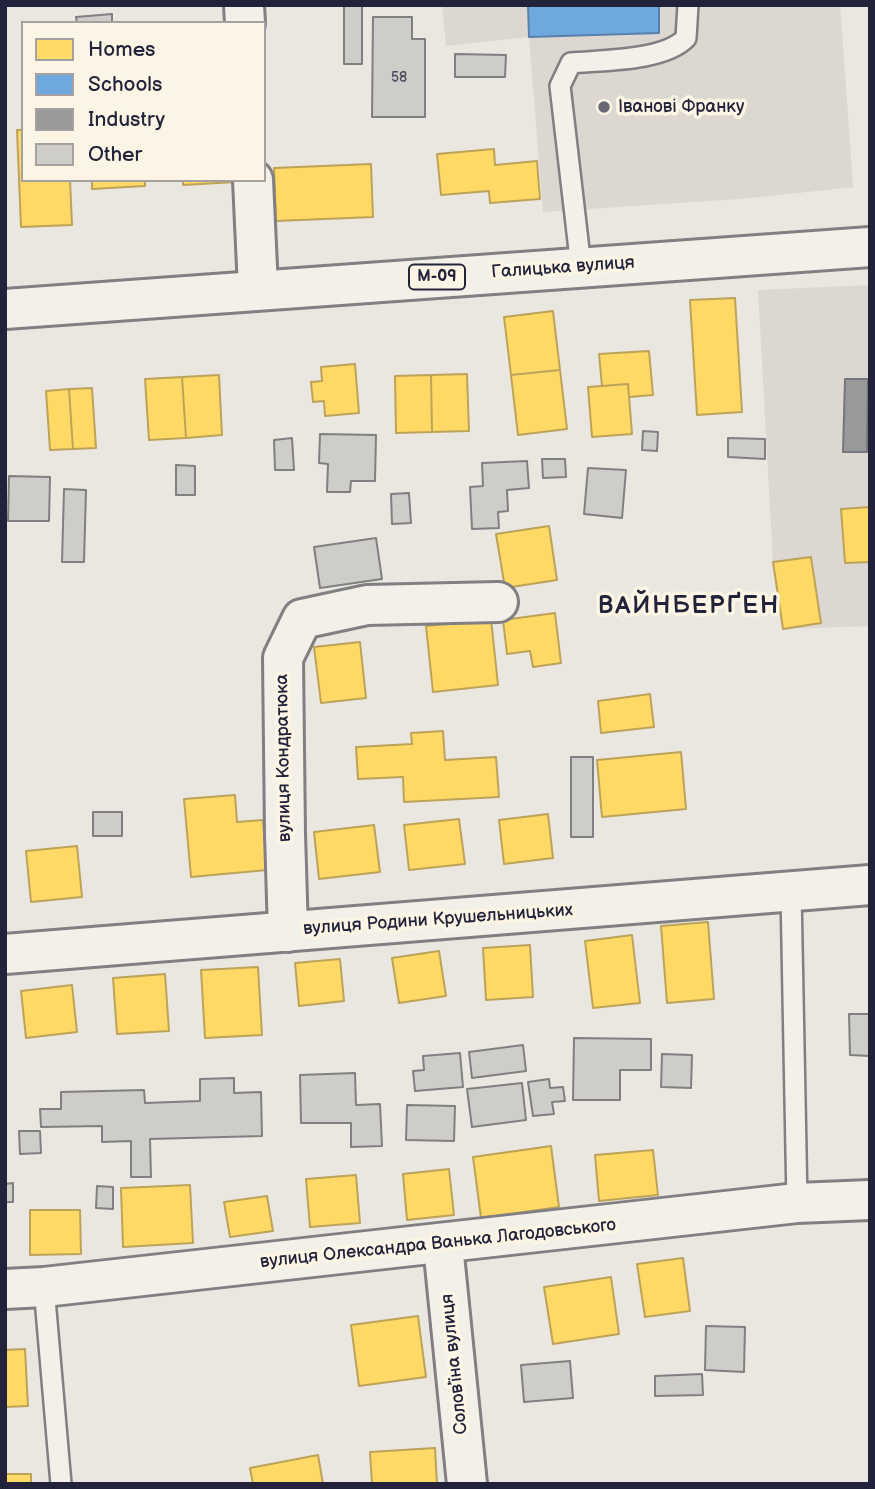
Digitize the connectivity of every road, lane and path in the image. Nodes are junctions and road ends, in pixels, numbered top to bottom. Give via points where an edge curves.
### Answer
1 (688, 5) edge
2 (253, 182) edge
3 (870, 247) edge
4 (580, 267) junction
5 (258, 289) junction
6 (5, 309) edge
7 (498, 602) dead end
8 (870, 885) edge
9 (791, 892) junction
10 (288, 932) junction
11 (5, 954) edge
12 (870, 1200) edge
13 (797, 1203) junction
14 (443, 1245) junction
15 (44, 1287) junction
16 (5, 1289) edge
17 (61, 1484) edge
18 (467, 1484) edge

1 - 4 lane via 686,38 677,47 629,58 571,63 560,86
2 - 5 street
3 - 4 street, Галицька вулиця / М-09
4 - 5 street, Галицька вулиця / М-09
5 - 6 street, Галицька вулиця / М-09
7 - 10 street, вулиця Кондратюка via 367,605 302,618 283,658
8 - 9 street, вулиця Родини Крушельницьких
9 - 10 street, вулиця Родини Крушельницьких
9 - 13 lane
10 - 11 street, вулиця Родини Крушельницьких
12 - 13 street, вулиця Олександра Ванька Лагодовського
13 - 14 street, вулиця Олександра Ванька Лагодовського
14 - 15 street, вулиця Олександра Ванька Лагодовського
14 - 18 street, Соловʼїна вулиця
15 - 16 street, вулиця Олександра Ванька Лагодовського
15 - 17 lane

